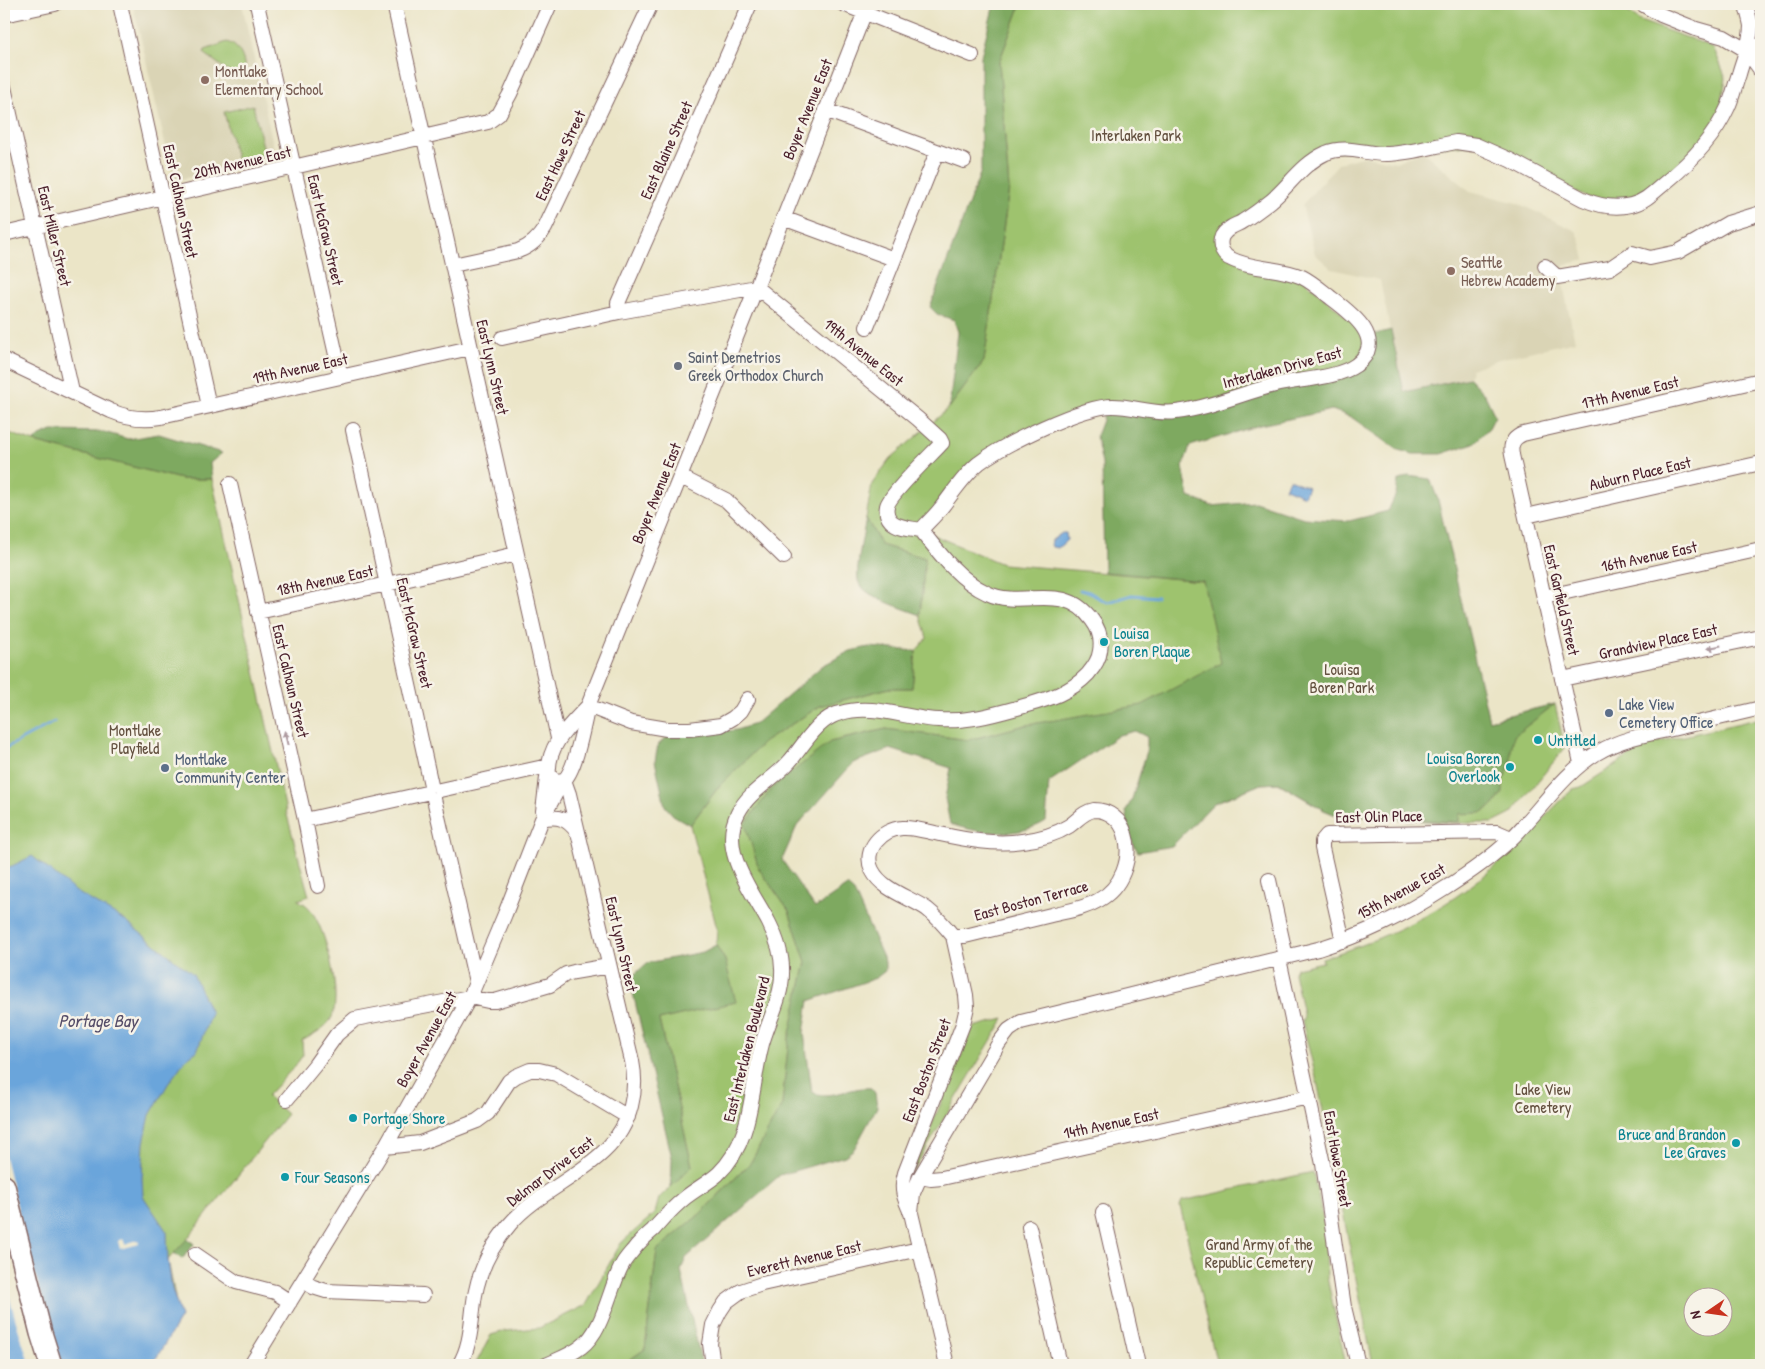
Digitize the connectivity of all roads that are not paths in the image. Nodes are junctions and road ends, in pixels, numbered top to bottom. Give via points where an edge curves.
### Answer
1 (55, 4) edge
2 (120, 4) edge
3 (257, 4) edge
4 (394, 4) edge
5 (550, 4) edge
6 (651, 4) edge
7 (750, 4) edge
8 (843, 4) edge
9 (1642, 4) edge
10 (1746, 4) edge
11 (866, 8) edge
12 (4, 15) edge
13 (1761, 45) edge
14 (1746, 50) junction
15 (972, 55) dead end
16 (1761, 73) edge
17 (4, 87) edge
18 (825, 110) junction
19 (423, 138) junction
20 (937, 152) junction
21 (964, 161) dead end
22 (293, 168) junction
23 (162, 198) junction
24 (1761, 213) edge
25 (783, 218) junction
26 (36, 227) junction
27 (4, 234) edge
28 (894, 259) junction
29 (453, 266) junction
30 (1545, 266) dead end
31 (756, 289) junction
32 (619, 312) junction
33 (867, 327) dead end
34 (502, 338) dead end
35 (470, 348) junction
36 (4, 360) edge
37 (341, 377) junction
38 (1761, 380) edge
39 (72, 392) junction
40 (209, 406) junction
41 (353, 430) dead end
42 (1511, 444) joint
43 (1761, 463) edge
44 (681, 477) junction
45 (230, 484) dead end
46 (1526, 516) junction
47 (921, 530) junction
48 (1761, 549) edge
49 (516, 554) junction
50 (784, 557) dead end
51 (387, 584) junction
52 (1544, 597) junction
53 (258, 612) junction
54 (1761, 637) edge
55 (1562, 679) junction
56 (748, 699) dead end
57 (588, 706) junction
58 (1761, 708) edge
59 (559, 738) junction
60 (579, 744) junction
61 (1581, 763) junction
62 (548, 767) junction
63 (564, 780) junction
64 (433, 792) junction
65 (305, 820) junction
66 (542, 820) junction
67 (579, 836) junction
68 (1511, 838) junction
69 (1269, 880) dead end
70 (318, 886) dead end
71 (953, 936) junction
72 (1343, 941) junction
73 (1282, 958) junction
74 (609, 966) junction
75 (476, 982) junction
76 (470, 996) junction
77 (1015, 1026) joint
78 (1309, 1098) junction
79 (287, 1099) dead end
80 (628, 1117) junction
81 (385, 1147) junction
82 (920, 1176) junction
83 (4, 1186) edge
84 (1103, 1212) dead end
85 (910, 1213) junction
86 (1029, 1227) dead end
87 (4, 1240) edge
88 (919, 1249) junction
89 (195, 1254) dead end
90 (303, 1281) junction
91 (423, 1295) dead end
92 (290, 1302) junction
93 (38, 1365) edge
94 (51, 1365) edge
95 (251, 1365) edge
96 (459, 1365) edge
97 (546, 1365) edge
98 (713, 1365) edge
99 (947, 1365) edge
100 (1060, 1365) edge
101 (1138, 1365) edge
102 (1358, 1365) edge

1 - 12 street
2 - 23 street, East Calhoun Street
3 - 22 street, East McGraw Street
4 - 19 street, East Lynn Street
5 - 19 street, 20th Avenue East via 499,114 488,122
6 - 29 street, East Howe Street via 538,239 518,251
7 - 32 street, East Blaine Street via 618,303
8 - 11 street
9 - 14 street via 1661,15 1724,36
10 - 14 street via 1751,26
11 - 15 street
11 - 18 street, Boyer Avenue East
13 - 14 street
14 - 16 street
14 - 47 street, Interlaken Drive East via 1729,106 1717,129 1686,166 1648,198 1634,205 1621,207 1583,200 1510,160 1466,142 1387,154 1342,149 1314,159 1272,200 1222,234 1221,248 1224,255 1242,264 1301,277 1313,284 1362,324 1368,336 1363,358 1354,366 1324,376 1281,384 1202,407 1159,413 1103,406 1061,420 978,464
17 - 26 street, East Miller Street
18 - 20 street
18 - 25 street, Boyer Avenue East
19 - 22 street, 20th Avenue East
19 - 29 street, East Lynn Street
20 - 21 street
20 - 28 street
22 - 23 street, 20th Avenue East
22 - 37 street, East McGraw Street
23 - 26 street, 20th Avenue East
23 - 40 street, East Calhoun Street
24 - 30 street via 1728,223 1688,247 1658,257 1632,252 1610,268 1557,277
25 - 28 street
25 - 31 street, Boyer Avenue East
26 - 27 street, 20th Avenue East
26 - 39 street, East Miller Street
28 - 33 street
29 - 35 street, East Lynn Street
31 - 32 street
31 - 44 street, Boyer Avenue East
31 - 47 street, 19th Avenue East via 935,433 942,444 887,505 892,522
32 - 34 street
35 - 37 street, 19th Avenue East
35 - 49 street, East Lynn Street
36 - 39 street, 19th Avenue East
37 - 40 street, 19th Avenue East
38 - 42 street, 17th Avenue East via 1522,434
39 - 40 street, 19th Avenue East via 118,414 137,418 153,418
41 - 51 street, East McGraw Street
42 - 46 street, East Garfield Street
43 - 46 street, Auburn Place East
44 - 50 street via 726,500
44 - 57 street, Boyer Avenue East
45 - 53 street, East Calhoun Street
46 - 52 street, East Garfield Street
47 - 97 street, East Interlaken Boulevard via 956,571 987,593 1002,598 1056,597 1078,607 1091,618 1099,632 1100,656 1089,672 1071,688 1055,697 996,715 955,721 925,720 865,710 838,713 824,721 790,761 743,805 733,824 734,851 747,887 777,942 782,974 781,987 760,1050 742,1137 719,1173 684,1199 636,1246 623,1264 597,1327 586,1343
48 - 52 street, 16th Avenue East
49 - 51 street, 18th Avenue East
49 - 59 street, East Lynn Street
51 - 53 street, 18th Avenue East
51 - 64 street, East McGraw Street
52 - 55 street, East Garfield Street
65 -> 53 street, East Calhoun Street
54 -> 55 street, Grandview Place East
55 - 61 street, East Garfield Street
56 - 57 street via 741,711 720,725 690,729 631,723
57 - 59 street, Boyer Avenue East
57 - 60 street, Boyer Avenue East
58 - 61 street, 15th Avenue East via 1628,740
59 - 60 street via 571,734
59 - 62 street, Boyer Avenue East
60 - 63 street, Boyer Avenue East via 570,773
61 - 68 street, 15th Avenue East
62 - 63 street via 551,779
62 - 64 street
62 - 66 street, Boyer Avenue East
63 - 66 street, Boyer Avenue East
63 - 67 street, East Lynn Street
64 - 65 street
64 - 75 street, East McGraw Street
65 - 70 street, East Calhoun Street
66 - 67 street via 563,818
66 - 75 street, Boyer Avenue East
67 - 74 street, East Lynn Street
68 - 72 street, 15th Avenue East via 1486,861 1412,909
68 - 72 street, East Olin Place via 1497,832 1327,835 1322,840 1322,848
69 - 73 street, East Howe Street
71 - 71 street, East Boston Terrace via 1082,907 1104,897 1124,869 1127,848 1121,826 1107,812 1094,810 1054,834 1022,841 973,841 908,828 894,829 883,835 870,852 870,864 875,874 892,889 929,910
71 - 85 street, East Boston Street via 967,1007 903,1181 903,1196
72 - 73 street, 15th Avenue East
73 - 77 street, 15th Avenue East via 1035,1017
73 - 78 street, East Howe Street
74 - 76 street via 566,974 550,986 495,1001
74 - 80 street, East Lynn Street via 633,1067 634,1091
75 - 76 street, Boyer Avenue East
76 - 79 street via 355,1018 336,1034
76 - 81 street, Boyer Avenue East
77 - 82 street, East Boston Street via 999,1043
78 - 82 street, 14th Avenue East via 942,1178
78 - 102 street, East Howe Street via 1323,1164 1344,1307
80 - 81 street via 556,1074 530,1070 509,1081 488,1112 477,1120 420,1143
80 - 96 street, Delmar Drive East via 601,1155 528,1207 498,1240 481,1273 467,1346
81 - 90 street, Boyer Avenue East
82 - 85 street, East Boston Street
83 - 94 highway
84 - 101 street
85 - 88 street, East Boston Street
86 - 100 street
87 - 93 highway
88 - 98 street, Everett Avenue East via 741,1291 726,1302 712,1325
88 - 99 street, East Boston Street
89 - 92 street via 236,1282 275,1292
90 - 91 street via 326,1291
90 - 92 street, Boyer Avenue East
92 - 95 street, Boyer Avenue East

